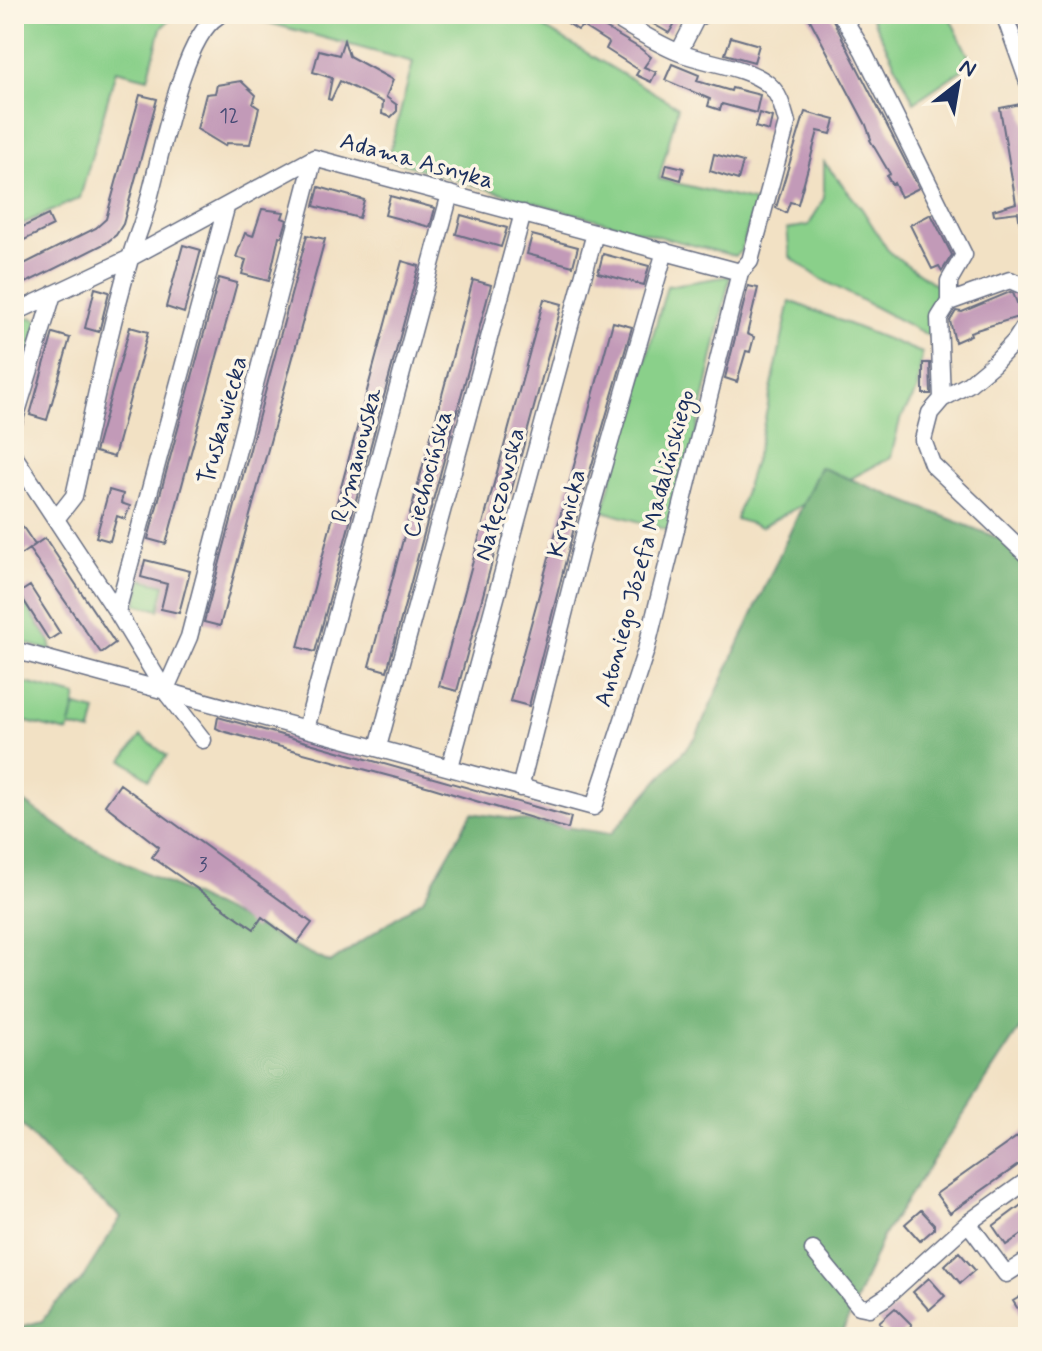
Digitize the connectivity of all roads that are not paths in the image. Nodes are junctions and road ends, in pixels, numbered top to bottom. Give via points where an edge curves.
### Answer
1 (609, 14) edge
2 (703, 14) edge
3 (841, 14) edge
4 (1004, 14) edge
5 (218, 16) edge
6 (679, 52) junction
7 (1028, 82) edge
8 (314, 158) junction
9 (450, 194) junction
10 (226, 208) junction
11 (523, 213) junction
12 (595, 233) junction
13 (665, 251) junction
14 (130, 258) junction
15 (740, 272) junction
16 (1028, 288) edge
17 (53, 294) junction
18 (949, 302) junction
19 (14, 313) edge
20 (1028, 321) edge
21 (942, 399) junction
22 (14, 422) edge
23 (14, 456) edge
24 (56, 519) junction
25 (1028, 556) edge
26 (117, 612) junction
27 (14, 650) edge
28 (165, 691) junction
29 (306, 729) junction
30 (203, 740) dead end
31 (378, 747) junction
32 (450, 767) junction
33 (520, 788) junction
34 (1028, 1180) edge
35 (968, 1223) junction
36 (813, 1250) dead end
37 (1028, 1260) edge

1 - 6 street
2 - 6 street
3 - 18 street via 964,255 949,281
4 - 7 street
5 - 14 street via 202,33 182,78
6 - 15 street via 757,77 771,86 782,104 787,123 750,261
8 - 9 street, Adama Asnyka
8 - 10 street, Adama Asnyka
8 - 28 street, Truskawiecka via 191,629
9 - 11 street, Adama Asnyka
9 - 29 street, Rymanowska
10 - 14 street, Adama Asnyka
10 - 26 street
11 - 12 street, Adama Asnyka
11 - 31 street, Ciechocińska
12 - 13 street, Adama Asnyka
12 - 32 street, Nałęczowska
13 - 15 street, Adama Asnyka
13 - 33 street, Krynicka via 588,519
14 - 17 street, Adama Asnyka
14 - 24 street via 74,496
15 - 33 street, Antoniego Józefa Madalińskiego via 646,650 594,807
16 - 18 street via 1010,280
17 - 19 street, Adama Asnyka
17 - 22 street
18 - 21 street via 939,318
20 - 21 street via 993,364
21 - 25 street via 930,413 923,440 932,464
23 - 24 street
24 - 26 street
26 - 28 street
27 - 28 street
28 - 29 street
28 - 30 street
29 - 31 street
31 - 32 street
32 - 33 street
34 - 35 street
35 - 36 street via 869,1308 859,1306
35 - 37 street via 1006,1274

